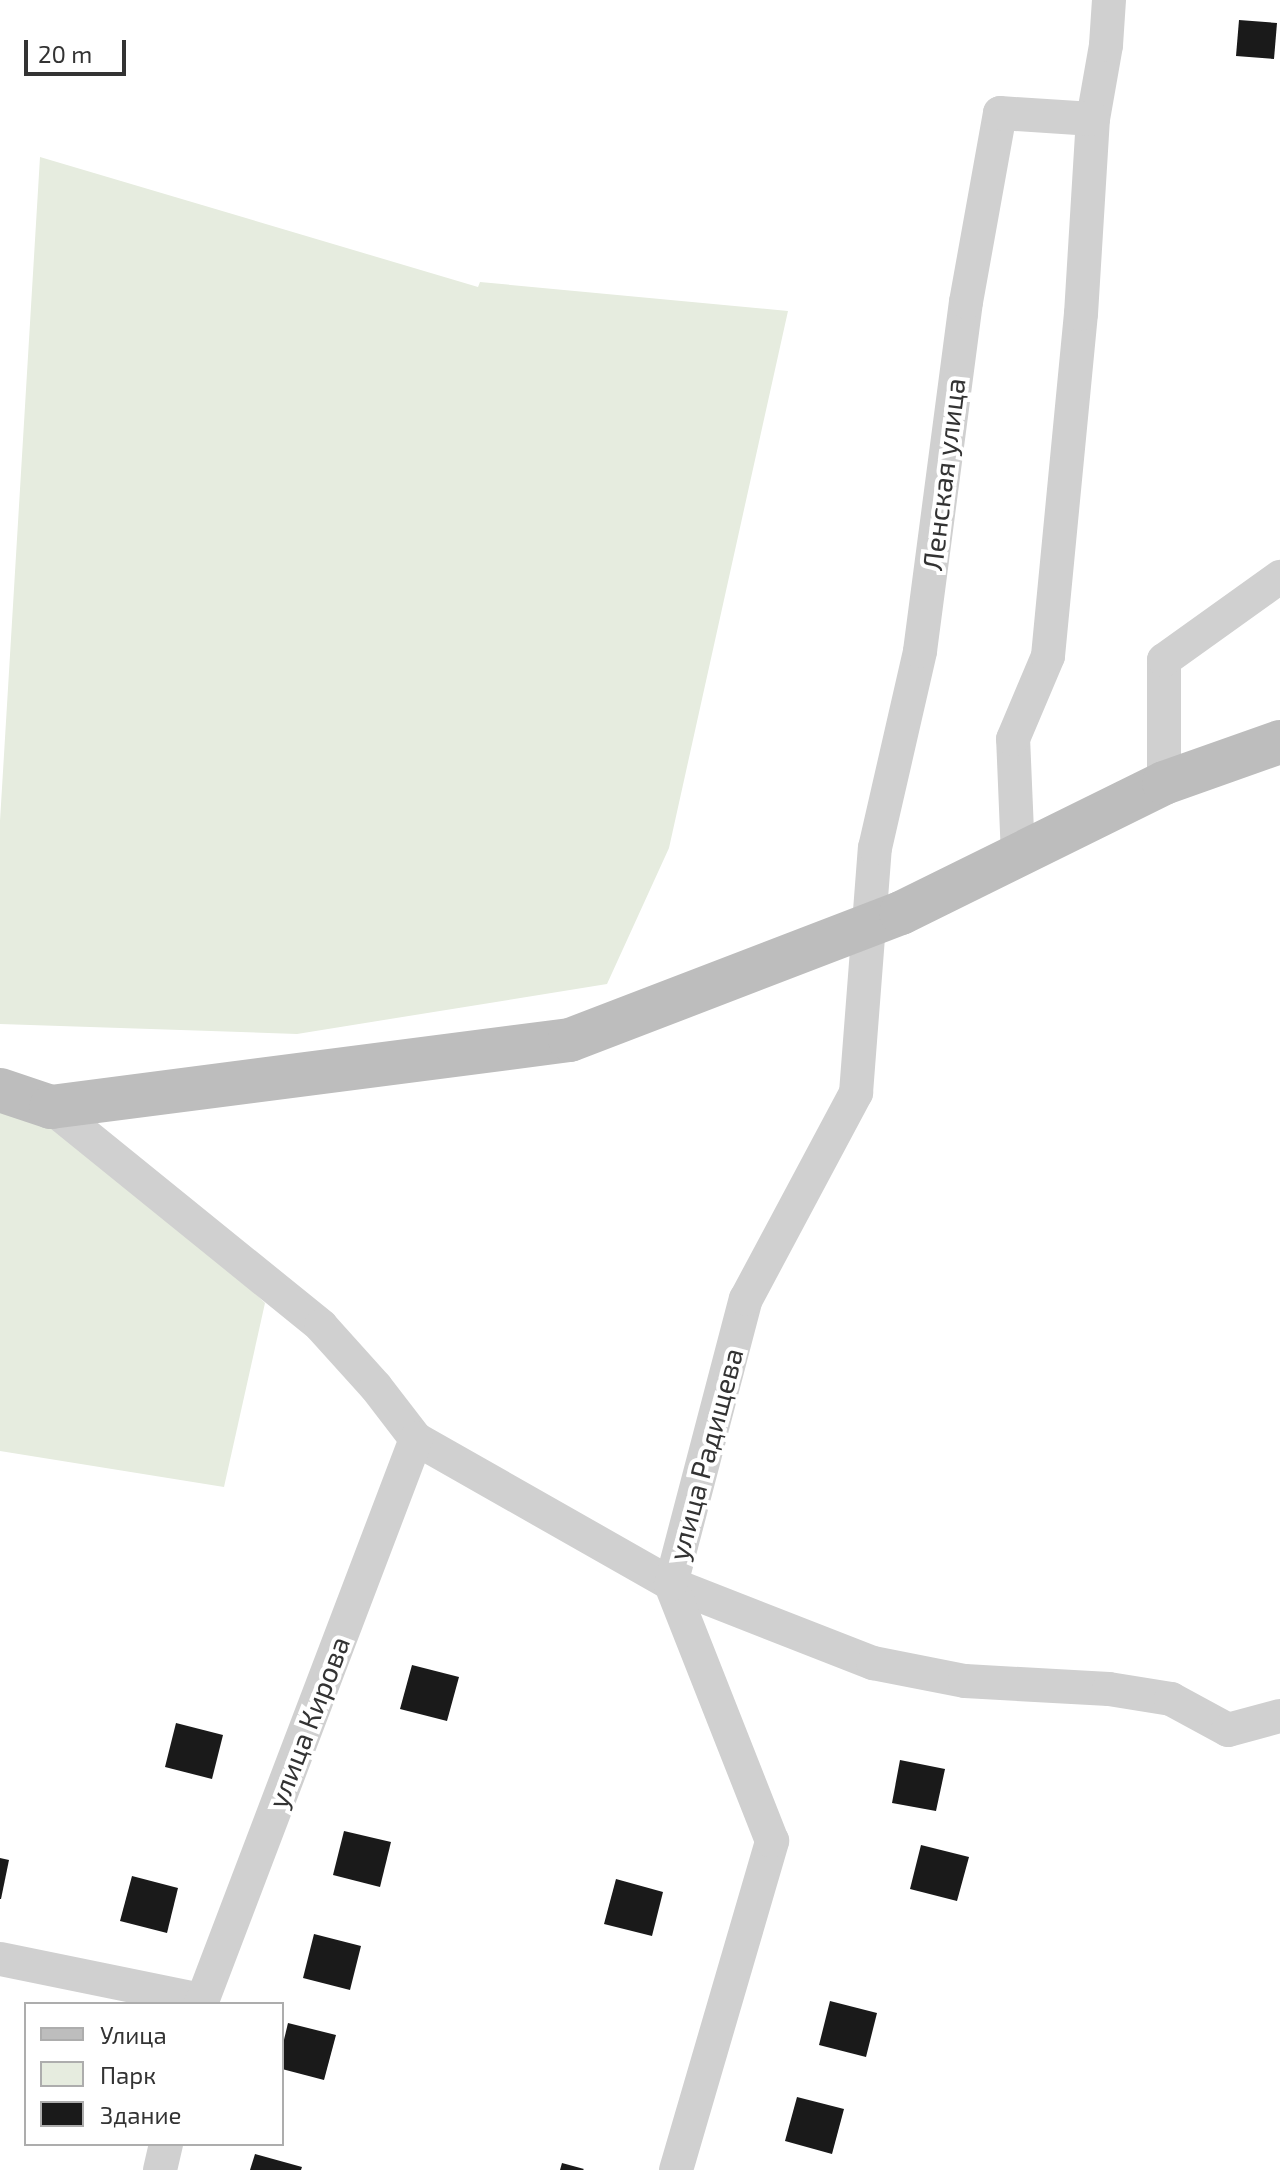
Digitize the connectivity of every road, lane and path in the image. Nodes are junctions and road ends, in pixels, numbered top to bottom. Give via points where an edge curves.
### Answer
1 (1109, 0) edge
2 (1093, 119) junction
3 (1280, 577) edge
4 (1280, 742) edge
5 (1164, 783) junction
6 (1018, 856) junction
7 (869, 925) junction
8 (0, 1090) edge
9 (51, 1107) junction
10 (416, 1439) junction
11 (671, 1584) junction
12 (1280, 1716) edge
13 (0, 1959) edge
14 (202, 2002) edge
15 (166, 2146) edge
16 (160, 2170) edge
17 (676, 2170) edge

1 - 2 street
2 - 6 street via 1081,314 1048,656 1013,739
2 - 7 street, Ленская улица via 1000,113 966,302 920,651 875,848
3 - 5 street via 1164,660
4 - 5 street
5 - 6 street
6 - 7 street
7 - 9 street via 570,1040
7 - 11 street, улица Радищева via 856,1093 746,1299
8 - 9 street
9 - 10 street via 321,1326
10 - 11 street
10 - 14 street, улица Кирова
11 - 12 street via 873,1663 965,1681 1109,1689 1171,1699 1228,1730
11 - 17 street, улица Радищева via 772,1841
13 - 14 street
15 - 16 street

